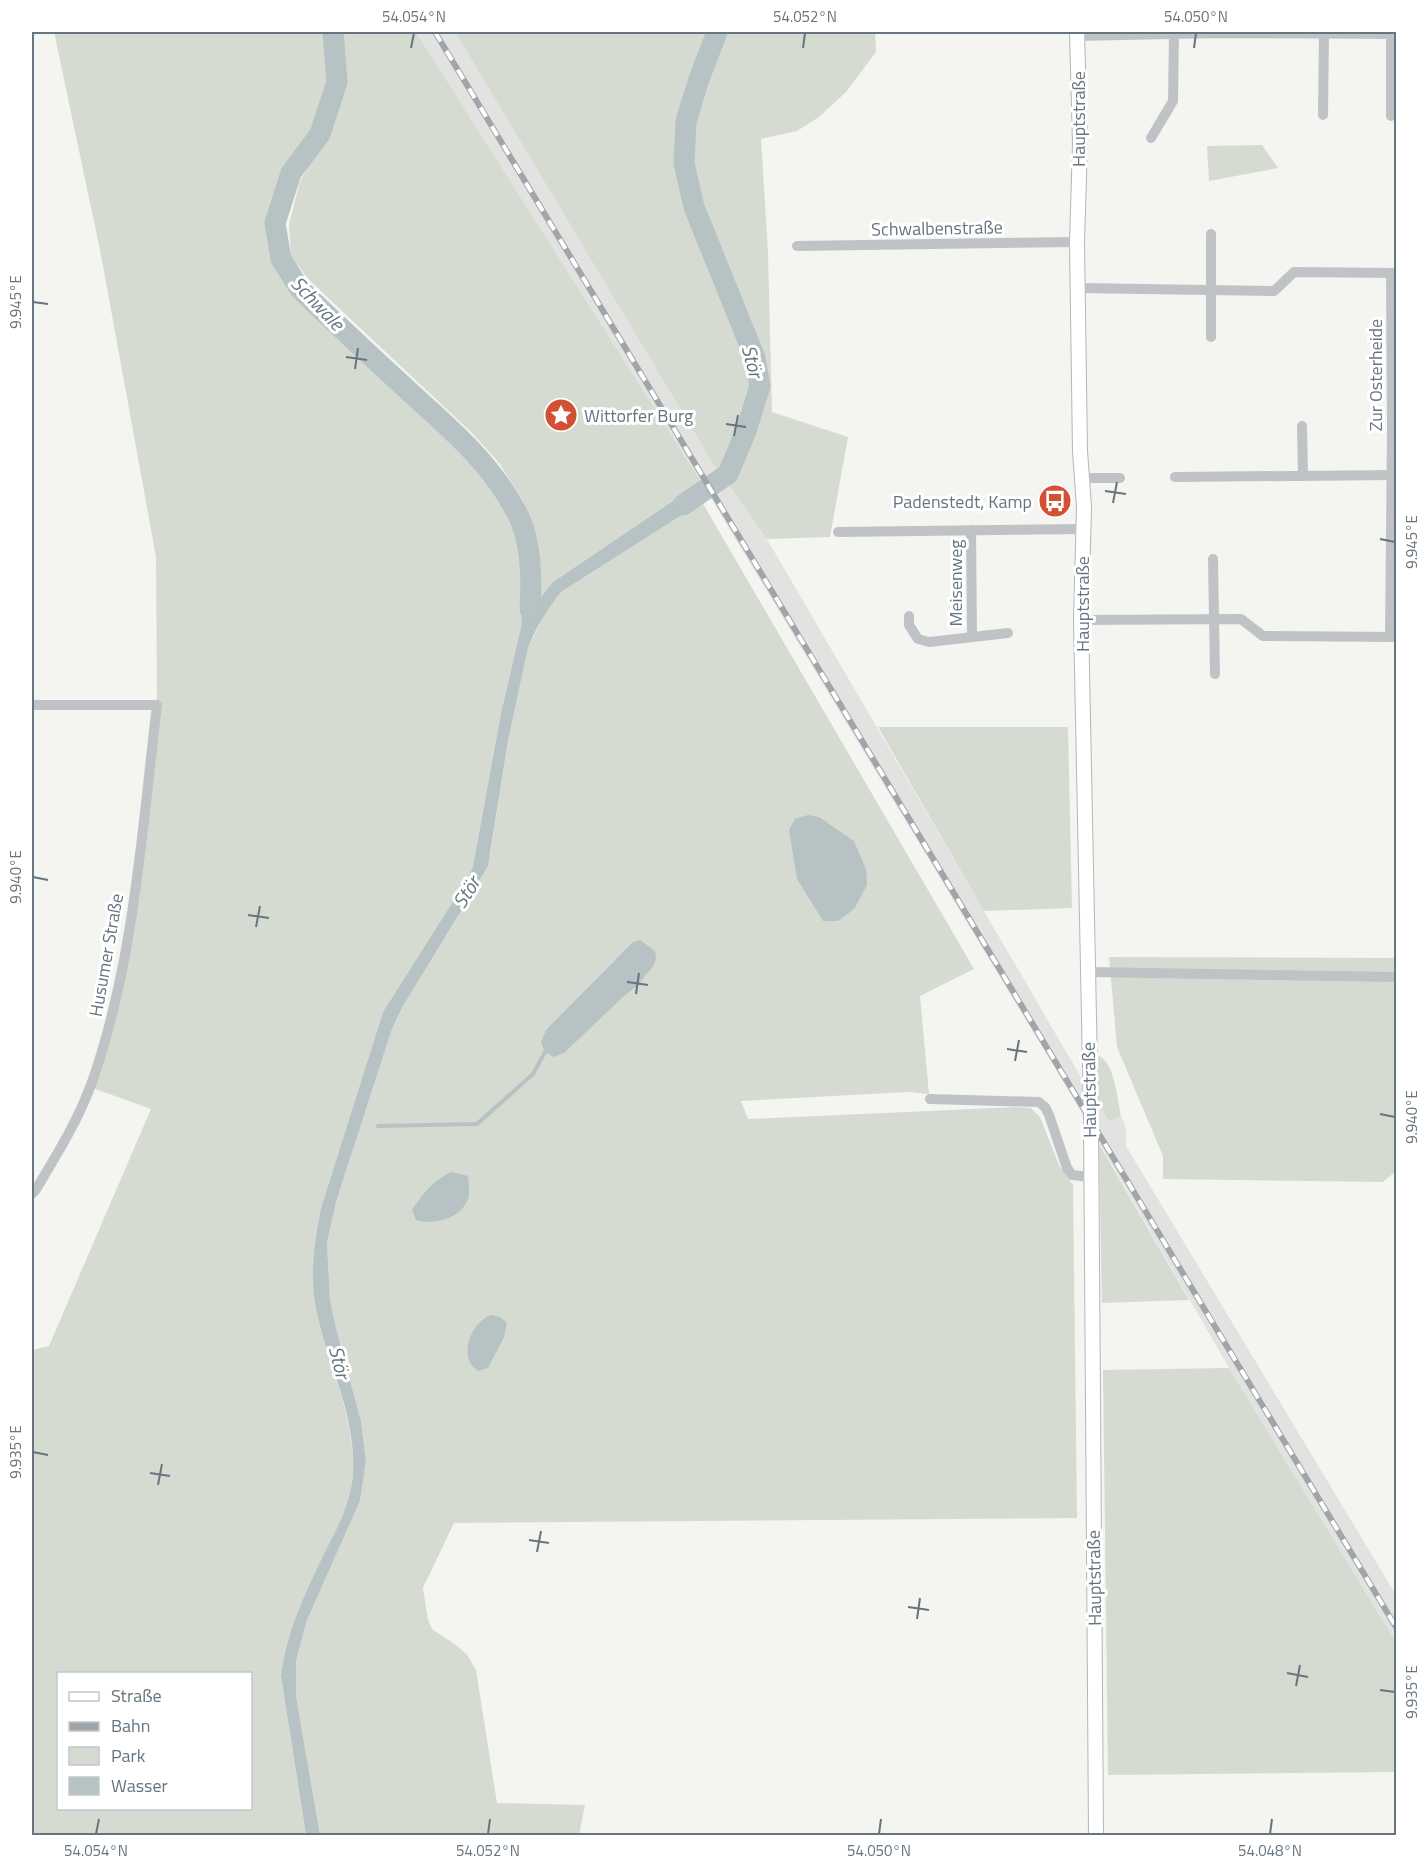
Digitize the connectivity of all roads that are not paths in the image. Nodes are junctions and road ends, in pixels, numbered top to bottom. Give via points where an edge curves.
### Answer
1 (1174, 33) junction
2 (1393, 33) edge
3 (1077, 34) edge
4 (1324, 34) junction
5 (1323, 115) dead end
6 (1391, 116) dead end
7 (1151, 138) dead end
8 (1211, 234) dead end
9 (1077, 242) junction
10 (796, 246) dead end
11 (1394, 273) edge
12 (1078, 288) junction
13 (1212, 290) junction
14 (1212, 337) dead end
15 (1302, 426) dead end
16 (1303, 476) junction
17 (1394, 476) edge
18 (1175, 477) dead end
19 (1081, 478) junction
20 (1120, 478) dead end
21 (1083, 529) junction
22 (971, 530) junction
23 (838, 532) dead end
24 (1214, 559) dead end
25 (909, 616) dead end
26 (1081, 620) junction
27 (1214, 620) junction
28 (1008, 633) dead end
29 (972, 637) junction
30 (1393, 637) edge
31 (1215, 674) dead end
32 (32, 705) edge
33 (1087, 972) junction
34 (1396, 977) edge
35 (930, 1099) dead end
36 (1090, 1177) junction
37 (32, 1194) edge
38 (1096, 1836) edge

1 - 3 street
1 - 4 street
1 - 7 street via 1173,101
2 - 4 street
2 - 6 street
3 - 9 street, Hauptstraße
4 - 5 street
8 - 13 street
9 - 10 street, Schwalbenstraße
9 - 12 street, Hauptstraße
11 - 13 street, Zur Osterheide via 1294,272 1274,291
11 - 17 street, Zur Osterheide
12 - 13 street, Zur Osterheide
12 - 19 street, Hauptstraße
13 - 14 street
15 - 16 street
16 - 17 street
16 - 18 street
17 - 30 street, Zur Osterheide
19 - 20 street
19 - 21 street, Hauptstraße
21 - 22 street
21 - 26 street, Hauptstraße
22 - 23 street
22 - 29 street, Meisenweg
24 - 27 street
25 - 29 street, Meisenweg via 909,625 918,639 929,642
26 - 27 street, Zur Osterheide
26 - 33 street, Hauptstraße
27 - 30 street, Zur Osterheide via 1241,619 1263,636
27 - 31 street
28 - 29 street, Meisenweg
32 - 37 street, Husumer Straße via 158,705 128,941 109,1029 72,1130
33 - 34 street
33 - 36 street, Hauptstraße
35 - 36 street, Hauptstraße via 1039,1102 1049,1115 1067,1168 1072,1175
36 - 38 street, Hauptstraße

